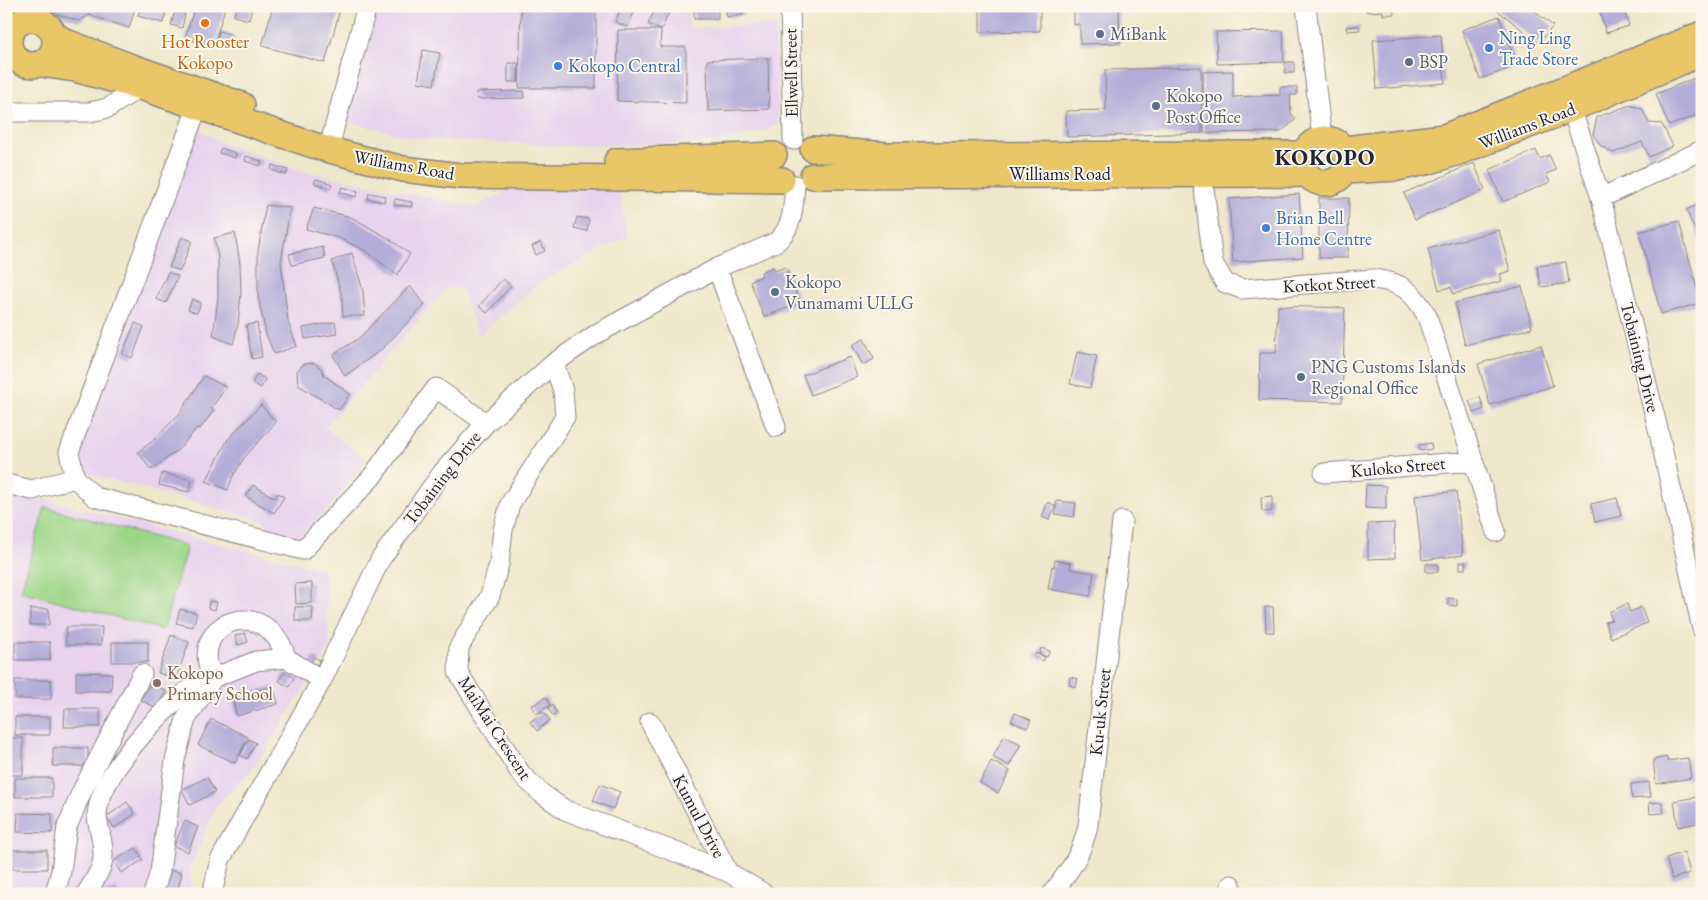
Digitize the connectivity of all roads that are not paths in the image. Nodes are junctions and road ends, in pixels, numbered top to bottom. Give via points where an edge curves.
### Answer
1 (367, 6) edge
2 (790, 6) edge
3 (1306, 6) edge
4 (31, 21) edge
5 (1702, 34) edge
6 (8, 51) edge
7 (1702, 53) edge
8 (41, 64) junction
9 (140, 87) junction
10 (1569, 99) junction
11 (197, 108) junction
12 (6, 112) edge
13 (332, 136) junction
14 (794, 148) junction
15 (1702, 150) edge
16 (1310, 155) junction
17 (1344, 160) junction
18 (1201, 163) junction
19 (797, 180) junction
20 (1601, 198) junction
21 (716, 268) junction
22 (554, 363) junction
23 (486, 423) junction
24 (776, 427) dead end
25 (1472, 461) junction
26 (1324, 473) dead end
27 (75, 478) junction
28 (6, 484) edge
29 (1122, 521) dead end
30 (1496, 532) dead end
31 (1702, 628) edge
32 (286, 658) junction
33 (142, 674) dead end
34 (213, 678) junction
35 (322, 680) junction
36 (650, 722) dead end
37 (110, 737) junction
38 (130, 747) junction
39 (728, 872) junction
40 (55, 894) edge
41 (86, 894) edge
42 (154, 894) edge
43 (212, 894) edge
44 (764, 894) edge
45 (1052, 894) edge

1 - 13 street
2 - 14 street, Ellwell Street
3 - 16 street
4 - 6 main road, Williams Road via 10,35
4 - 8 main road via 55,49 52,56
4 - 13 main road, Williams Road via 66,42
5 - 10 main road, Williams Road
6 - 8 main road, Williams Road via 23,64
7 - 10 main road, Williams Road
8 - 9 main road, Williams Road via 75,68
9 - 11 main road, Williams Road
9 - 12 street via 108,108 90,112
10 - 17 main road, Williams Road via 1430,161 1398,168
10 - 20 street, Tobaining Drive
11 - 19 main road, Williams Road via 322,148 404,169 434,173
11 - 27 street via 69,452
13 - 14 main road, Williams Road via 409,155 491,162 717,159
14 - 18 main road, Williams Road via 887,155
14 - 19 main road via 773,164 776,173
14 - 19 main road via 818,158 817,168
15 - 20 street
16 - 17 main road, Williams Road via 1338,143
16 - 17 main road, Williams Road via 1312,180 1321,183 1339,178
16 - 18 main road, Williams Road
18 - 19 main road, Williams Road
18 - 25 street, Kotkot Street via 1213,263 1226,282 1242,289 1373,279 1392,281 1408,290 1427,316
19 - 21 street, Tobaining Drive via 791,221 784,236
20 - 31 street, Tobaining Drive via 1659,433
21 - 22 street, Tobaining Drive via 631,314
21 - 24 street
22 - 23 street, Tobaining Drive
22 - 39 street, MaiMai Crescent via 563,391 565,417 510,504 503,530 500,564 490,596 460,647 458,672 521,774 541,793 565,810
23 - 27 street via 436,388 371,478 303,550 95,497
23 - 35 street, Tobaining Drive via 442,473 380,560
25 - 26 street, Kuloko Street
25 - 30 street, Kotkot Street
27 - 28 street via 32,490
29 - 45 street, Ku-uk Street via 1085,841 1076,862
32 - 34 street via 256,662
32 - 34 street via 282,643 270,628 248,619 226,623 213,635 208,650 208,668
32 - 35 street
33 - 37 street
34 - 38 street via 190,689
34 - 42 street via 186,719 175,760 160,872
35 - 43 street, Tobaining Drive via 220,860
36 - 39 street, Kumul Drive
37 - 38 street
37 - 40 street via 67,827
38 - 41 street via 107,784 97,814 105,855 102,868
39 - 44 street, Kumul Drive

